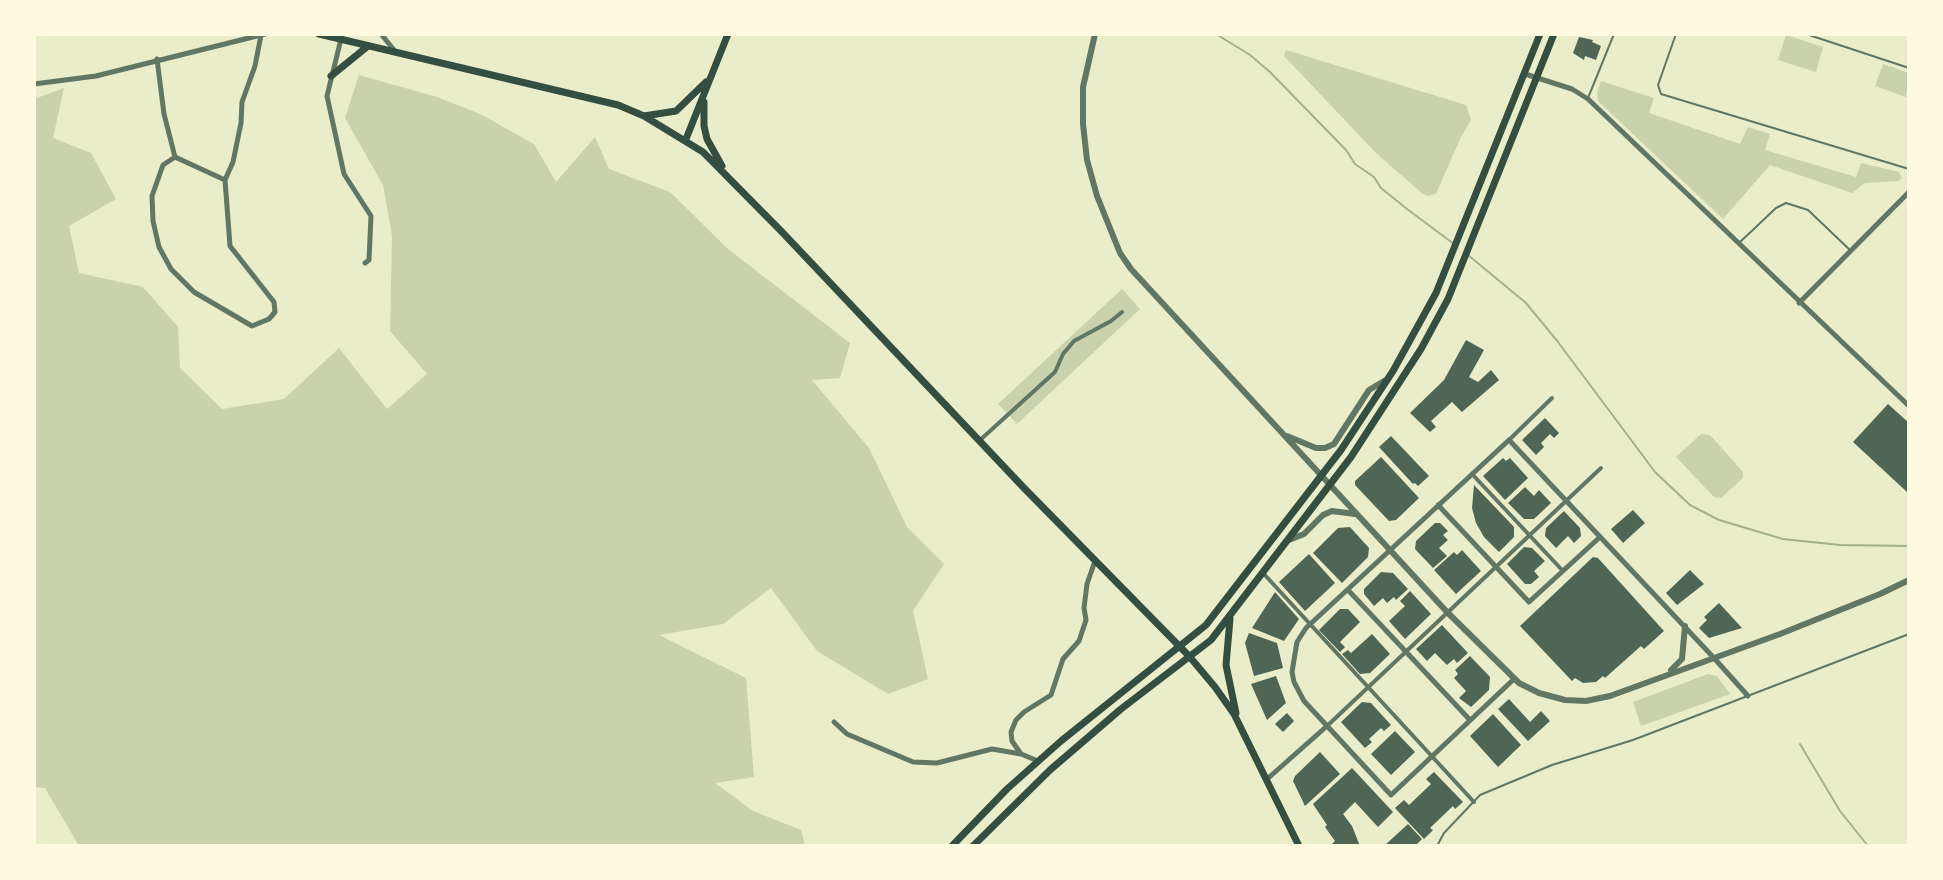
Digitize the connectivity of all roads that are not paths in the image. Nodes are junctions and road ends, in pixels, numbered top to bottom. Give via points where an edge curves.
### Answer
1 (263, 34) edge
2 (319, 34) edge
3 (381, 34) edge
4 (728, 34) edge
5 (1095, 34) edge
6 (1540, 34) edge
7 (1554, 34) edge
8 (1614, 34) edge
9 (1676, 34) edge
10 (1806, 34) edge
11 (339, 37) edge
12 (368, 46) junction
13 (398, 53) junction
14 (157, 59) junction
15 (1909, 68) edge
16 (1525, 74) junction
17 (331, 76) junction
18 (1537, 77) junction
19 (710, 78) junction
20 (34, 84) edge
21 (1588, 99) junction
22 (644, 116) junction
23 (686, 139) junction
24 (175, 157) junction
25 (1909, 169) edge
26 (724, 171) junction
27 (225, 180) junction
28 (1909, 192) edge
29 (1738, 245) junction
30 (1852, 252) junction
31 (365, 263) dead end
32 (1799, 303) junction
33 (1122, 312) dead end
34 (1388, 380) junction
35 (1552, 398) dead end
36 (1909, 406) edge
37 (1284, 435) junction
38 (1509, 440) junction
39 (979, 441) junction
40 (1601, 468) dead end
41 (1472, 474) junction
42 (1321, 476) junction
43 (1330, 485) junction
44 (1566, 501) junction
45 (1438, 505) junction
46 (1357, 515) junction
47 (1529, 535) junction
48 (1600, 537) junction
49 (1289, 540) junction
50 (1390, 550) junction
51 (1095, 561) junction
52 (1496, 566) junction
53 (1563, 571) junction
54 (1263, 573) junction
55 (1909, 580) edge
56 (1347, 589) junction
57 (1447, 612) junction
58 (1231, 614) junction
59 (1310, 624) junction
60 (1685, 626) junction
61 (1909, 634) edge
62 (1179, 646) junction
63 (1405, 651) junction
64 (1189, 656) junction
65 (1714, 658) junction
66 (1665, 675) junction
67 (1514, 679) junction
68 (1368, 687) junction
69 (1748, 696) junction
70 (1470, 720) junction
71 (834, 722) dead end
72 (1238, 723) junction
73 (1327, 726) junction
74 (1021, 754) junction
75 (1432, 756) junction
76 (1038, 761) junction
77 (1266, 780) junction
78 (1474, 802) junction
79 (952, 846) edge
80 (973, 846) edge
81 (1299, 846) edge
82 (1437, 846) edge

1 - 14 street
1 - 27 street
2 - 11 main road
3 - 13 street
4 - 19 main road
5 - 37 street via 1083,87 1083,124 1087,160 1115,244 1131,269
6 - 16 main road
7 - 18 main road
8 - 21 lane
9 - 25 lane via 1658,85 1661,94
10 - 15 lane
11 - 12 main road
11 - 17 street
12 - 13 main road
12 - 17 main road
13 - 22 main road via 618,105
14 - 20 street via 96,76
14 - 24 street
16 - 18 street
16 - 34 main road via 1450,262
17 - 31 street via 327,96 344,174 371,216
18 - 21 street
18 - 43 main road via 1460,271 1421,349
19 - 22 main road via 676,111
19 - 23 main road
19 - 26 main road via 704,126
21 - 29 street
22 - 23 main road
23 - 26 main road
24 - 27 street
24 - 27 street via 163,165 152,196 159,247 171,269 194,292 252,326 269,319 274,302 230,246
26 - 39 main road
28 - 30 street
29 - 30 lane via 1786,203 1808,210
29 - 32 street
30 - 32 street
32 - 36 street
33 - 39 street via 1074,341 1055,372
34 - 37 street via 1369,390 1334,444 1316,448
34 - 42 main road
35 - 38 street
37 - 42 street
38 - 41 street
38 - 44 street
39 - 51 main road
40 - 44 street
41 - 45 street
41 - 47 street
42 - 43 street
42 - 62 main road via 1206,625
43 - 46 street
43 - 49 main road
44 - 47 street
44 - 48 street
45 - 50 street
45 - 52 street
46 - 49 street via 1332,511
46 - 50 street
47 - 52 street
47 - 53 street
48 - 53 street
48 - 60 street
49 - 54 main road
50 - 56 street
50 - 57 street
51 - 62 main road
51 - 74 street via 1079,641 1063,659 1051,695 1024,712 1011,732
52 - 53 street via 1529,602
52 - 57 street
54 - 58 main road
54 - 59 street
55 - 65 street
56 - 59 street
56 - 63 street
57 - 63 street
57 - 67 street
58 - 64 main road via 1211,640
58 - 72 main road via 1226,665
59 - 68 street
59 - 73 street via 1297,642 1292,672 1304,701
60 - 65 street
60 - 66 street via 1682,659
61 - 69 lane
62 - 64 main road
62 - 76 main road
63 - 68 street
63 - 70 street
64 - 72 main road
64 - 80 main road via 1050,770
65 - 66 street
65 - 69 street
66 - 67 street via 1610,696 1576,701 1539,693
67 - 70 street
68 - 73 street
68 - 75 street
69 - 78 lane via 1552,765
70 - 75 street
71 - 74 street via 847,734 913,762 937,763 992,749
72 - 77 main road
73 - 75 street via 1391,795
73 - 77 street
74 - 76 street
75 - 78 street
76 - 79 main road
77 - 81 main road
78 - 82 lane

